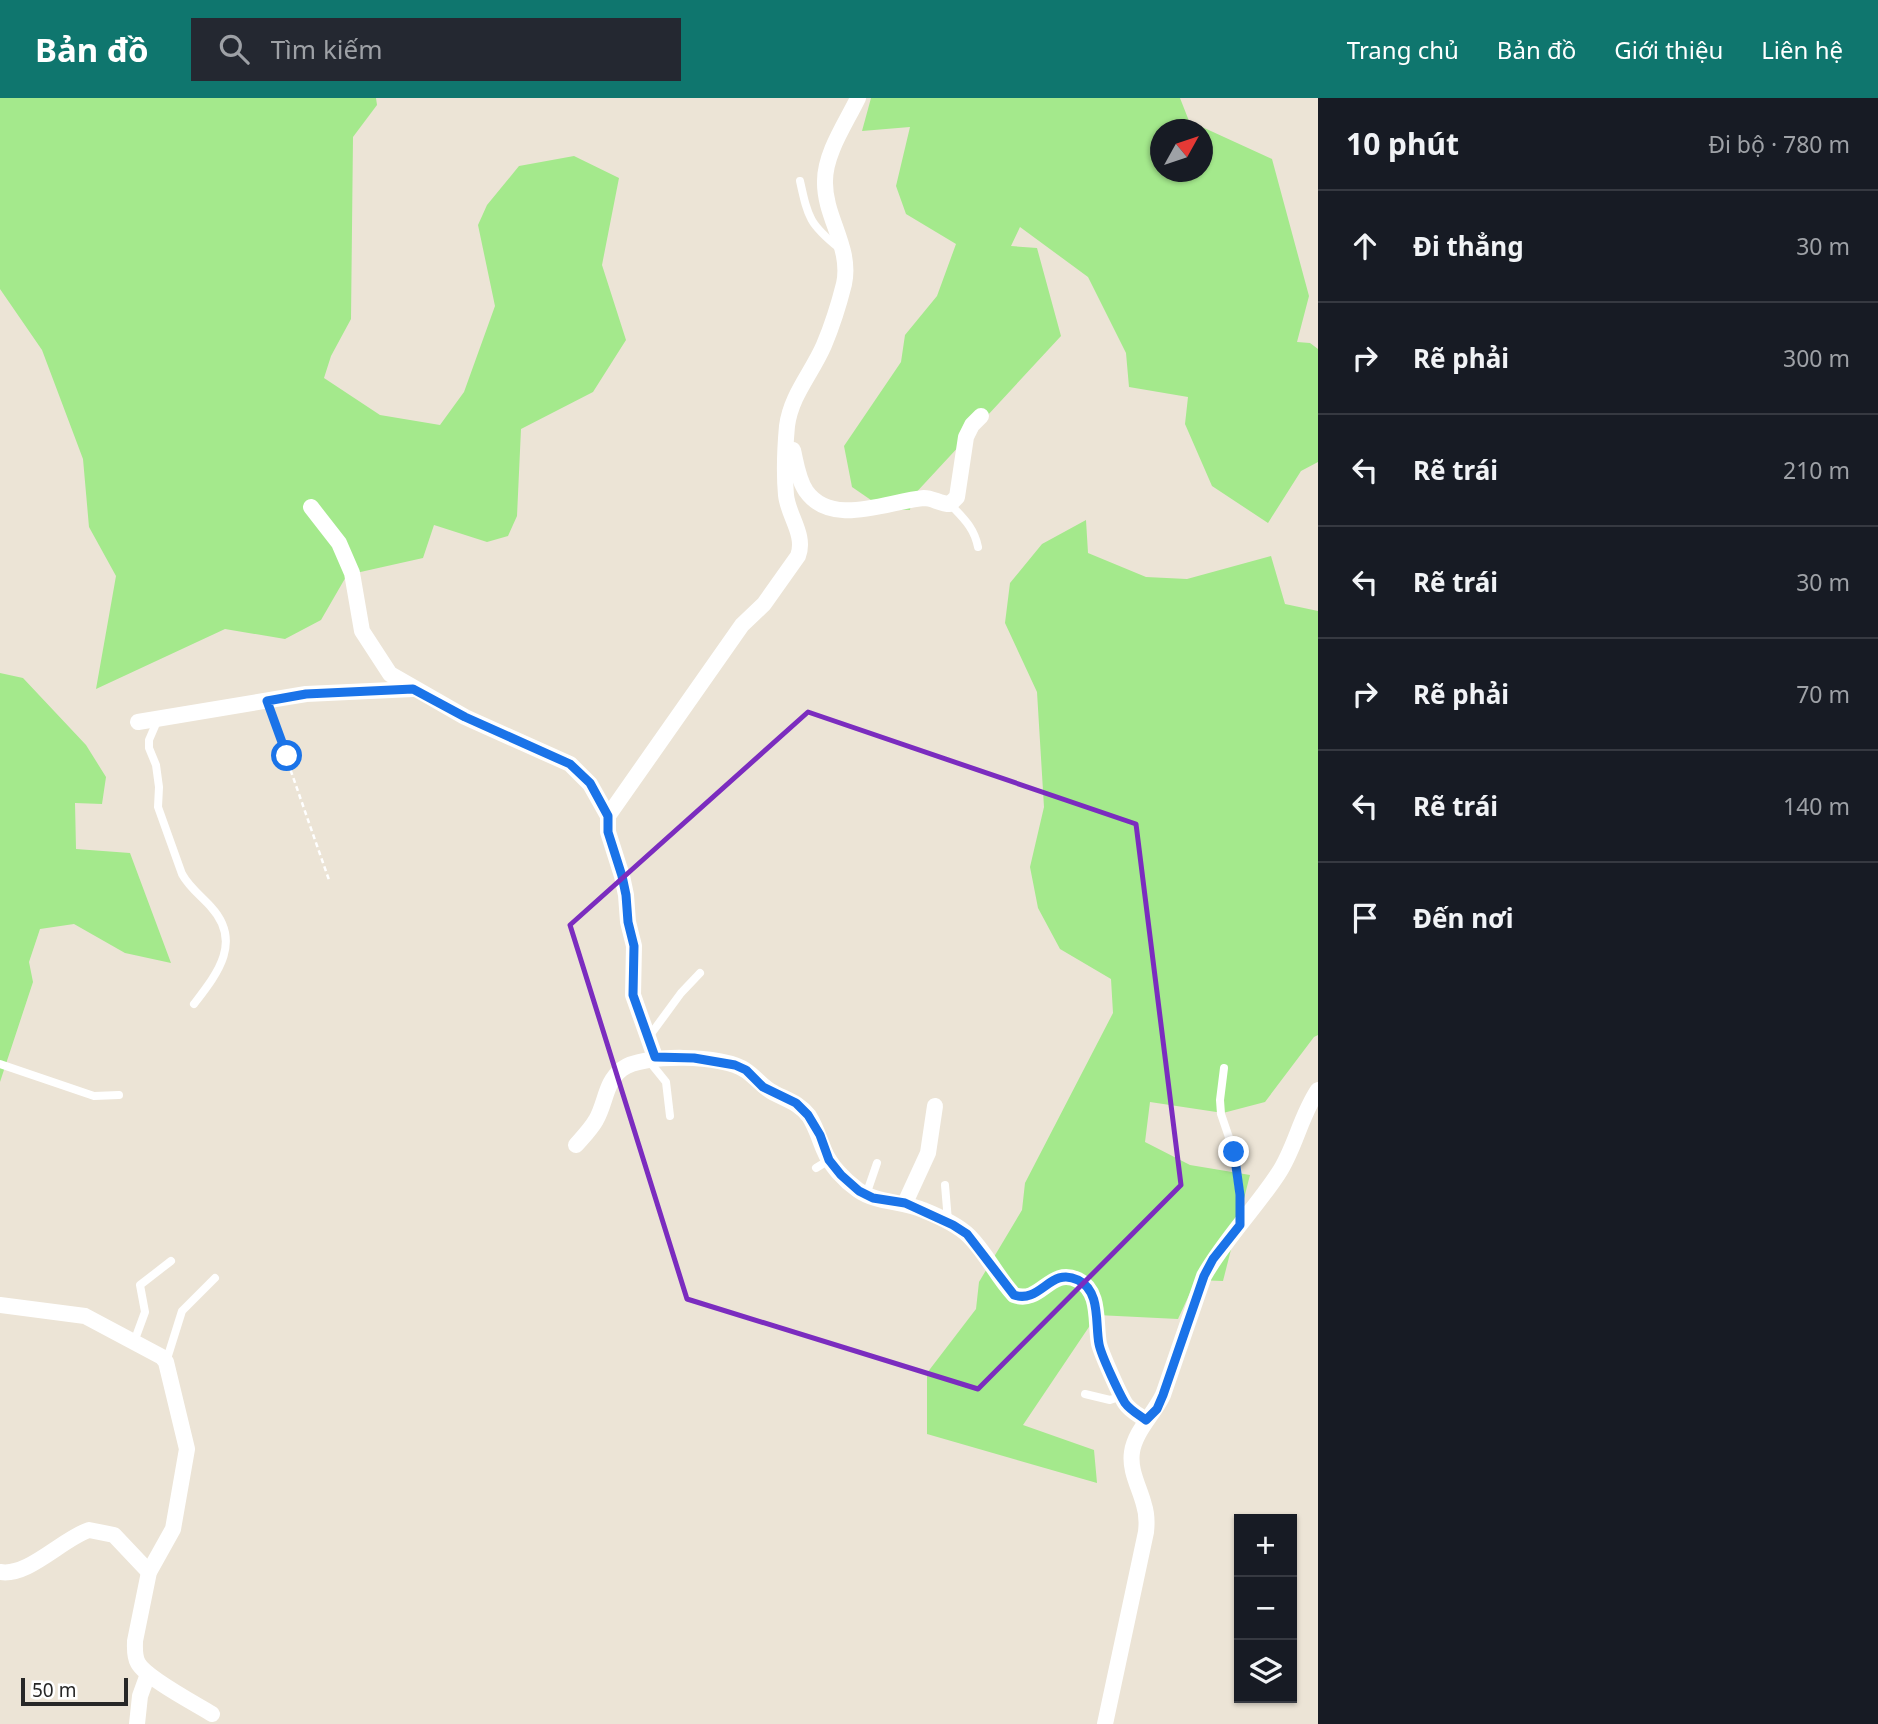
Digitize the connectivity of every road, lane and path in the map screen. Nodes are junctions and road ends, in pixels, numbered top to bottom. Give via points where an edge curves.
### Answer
1 (858, 98) edge
2 (800, 181) dead end
3 (844, 251) junction
4 (981, 416) dead end
5 (787, 427) junction
6 (950, 504) junction
7 (311, 507) dead end
8 (978, 547) dead end
9 (413, 689) junction
10 (267, 701) junction
11 (158, 719) junction
12 (138, 722) dead end
13 (608, 816) junction
14 (329, 880) dead end
15 (700, 972) dead end
16 (194, 1004) dead end
17 (648, 1038) junction
18 (651, 1058) junction
19 (0, 1064) edge
20 (1224, 1068) dead end
21 (1318, 1090) edge
22 (118, 1094) dead end
23 (935, 1106) dead end
24 (670, 1116) dead end
25 (576, 1144) dead end
26 (877, 1163) dead end
27 (945, 1185) dead end
28 (866, 1195) junction
29 (905, 1203) junction
30 (948, 1222) junction
31 (1240, 1225) junction
32 (171, 1261) dead end
33 (215, 1278) dead end
34 (0, 1305) edge
35 (134, 1342) junction
36 (166, 1362) junction
37 (1084, 1394) dead end
38 (1123, 1396) junction
39 (1146, 1420) junction
40 (0, 1572) edge
41 (149, 1572) junction
42 (148, 1674) junction
43 (212, 1714) dead end
44 (137, 1724) edge
45 (1105, 1724) edge

1 - 3 street via 825,169 827,195
2 - 3 lane via 813,224
3 - 5 street via 844,283 824,345 793,401
4 - 6 street via 968,430 957,497
5 - 6 street via 806,491 828,507 842,511 922,498
5 - 13 street via 786,498 800,540 798,556 764,604 746,619
6 - 8 lane via 970,524
7 - 9 street via 338,543 352,573 362,631 390,674
9 - 10 street via 306,694
9 - 13 street via 570,764 590,783
10 - 11 street
10 - 14 path
11 - 12 street
11 - 16 lane via 149,740 159,787 158,807 186,882 217,914 226,937 220,970
13 - 17 street via 634,946 633,995
15 - 17 lane
17 - 18 street
18 - 24 lane via 666,1082
18 - 25 street via 632,1062 616,1075 596,1121
18 - 28 street via 694,1058 746,1070 763,1087 796,1103 808,1115 820,1135 823,1164
19 - 22 lane via 94,1096
20 - 31 lane via 1221,1114 1234,1152
21 - 31 street via 1280,1171
23 - 29 street via 928,1153
26 - 28 lane
27 - 30 lane
28 - 29 street
29 - 30 street
30 - 38 street via 967,1234 1014,1295 1032,1296 1058,1279 1081,1281 1097,1313 1099,1345
31 - 39 street via 1204,1276 1163,1395
32 - 35 lane via 140,1285 145,1312
33 - 36 lane via 182,1311
34 - 35 street via 85,1316
35 - 36 street
36 - 41 street via 187,1449 173,1530
37 - 38 lane via 1110,1400
38 - 39 street
39 - 45 street via 1132,1451 1132,1470 1147,1517 1146,1532
40 - 41 street via 21,1569 89,1530 114,1535
41 - 42 street via 135,1641 136,1660
42 - 43 street
42 - 44 street

